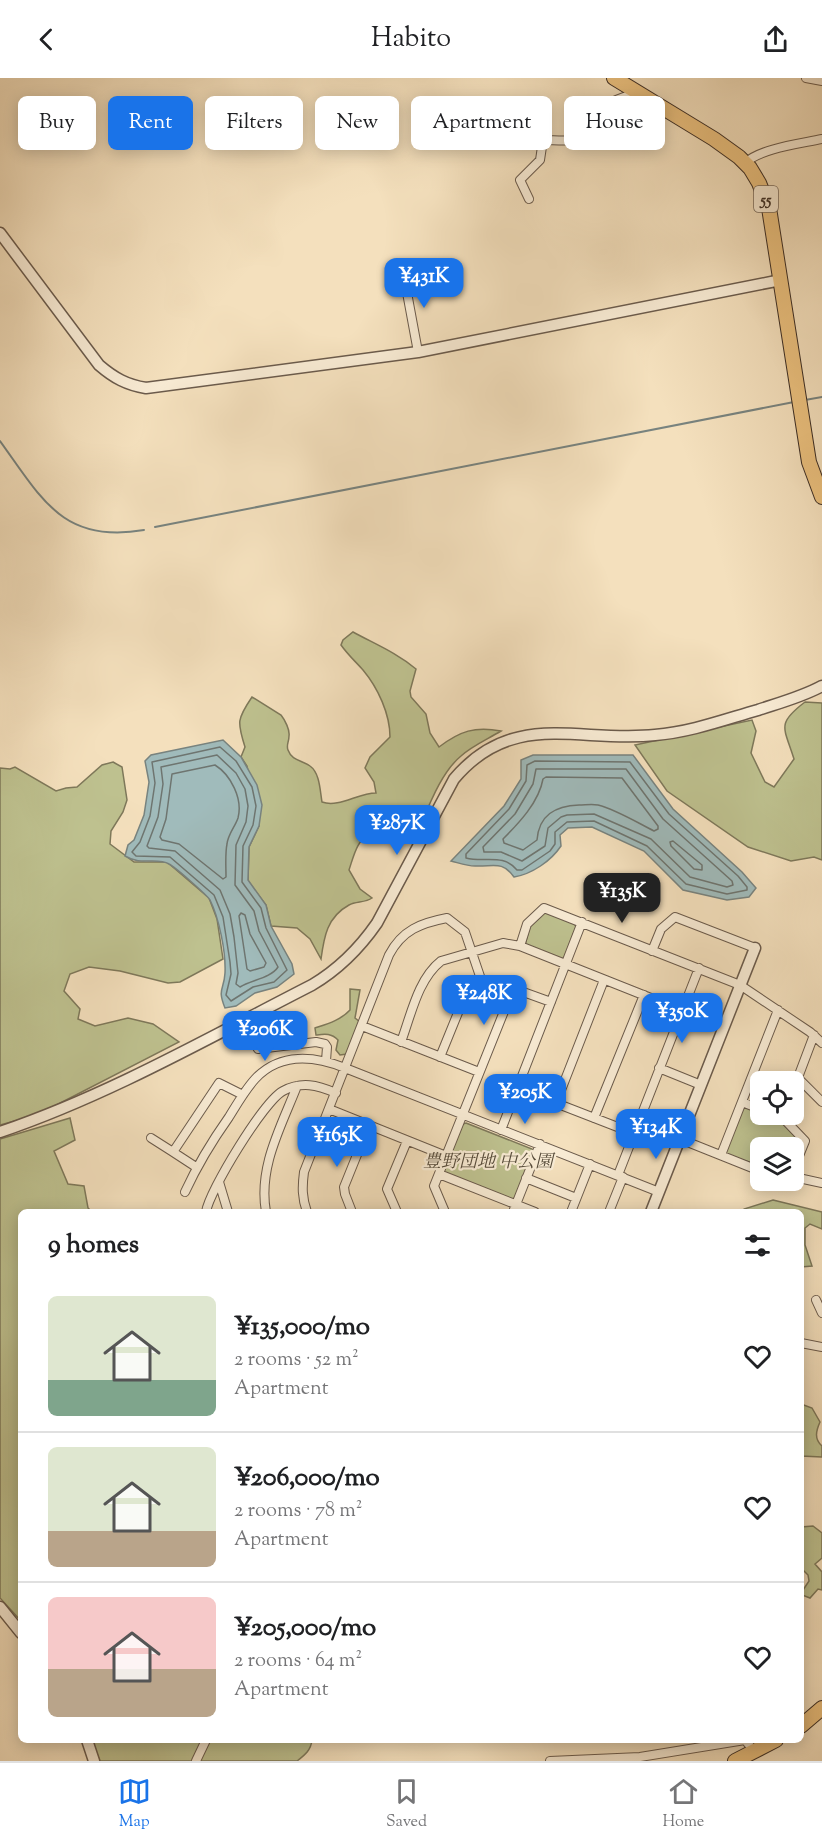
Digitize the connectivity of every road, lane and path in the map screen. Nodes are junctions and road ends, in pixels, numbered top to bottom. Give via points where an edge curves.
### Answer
1 (614, 78) edge
2 (806, 78) edge
3 (822, 81) edge
4 (634, 86) edge
5 (822, 139) edge
6 (745, 163) junction
7 (529, 199) dead end
8 (0, 233) edge
9 (403, 272) dead end
10 (781, 280) junction
11 (418, 352) junction
12 (822, 497) edge
13 (822, 686) edge
14 (582, 922) junction
15 (520, 946) junction
16 (754, 948) joint
17 (472, 951) junction
18 (652, 951) junction
19 (566, 965) junction
20 (699, 968) junction
21 (604, 980) junction
22 (740, 985) junction
23 (513, 989) junction
24 (485, 991) junction
25 (644, 995) junction
26 (551, 1002) junction
27 (681, 1010) junction
28 (778, 1010) junction
29 (242, 1021) junction
30 (362, 1026) junction
31 (814, 1035) junction
32 (401, 1042) junction
33 (822, 1043) edge
34 (440, 1057) junction
35 (326, 1061) junction
36 (345, 1068) junction
37 (659, 1068) junction
38 (801, 1071) edge
39 (479, 1072) junction
40 (804, 1084) edge
41 (700, 1085) junction
42 (297, 1086) junction
43 (517, 1088) junction
44 (336, 1093) junction
45 (243, 1095) junction
46 (742, 1102) junction
47 (822, 1102) edge
48 (556, 1103) junction
49 (750, 1105) edge
50 (330, 1109) junction
51 (462, 1114) junction
52 (594, 1118) junction
53 (369, 1125) junction
54 (789, 1125) edge
55 (501, 1130) junction
56 (0, 1132) edge
57 (633, 1133) junction
58 (800, 1137) edge
59 (151, 1138) dead end
60 (680, 1139) junction
61 (407, 1141) junction
62 (540, 1144) junction
63 (173, 1152) junction
64 (721, 1155) junction
65 (446, 1156) junction
66 (590, 1164) junction
67 (196, 1167) junction
68 (750, 1167) edge
69 (439, 1174) junction
70 (620, 1176) junction
71 (526, 1178) junction
72 (804, 1179) edge
73 (219, 1182) junction
74 (822, 1183) edge
75 (185, 1192) dead end
76 (659, 1192) junction
77 (576, 1198) junction
78 (515, 1208) edge
79 (207, 1209) edge
80 (227, 1209) edge
81 (266, 1209) edge
82 (306, 1209) edge
83 (351, 1209) edge
84 (396, 1209) edge
85 (444, 1209) edge
86 (572, 1209) edge
87 (610, 1209) edge
88 (652, 1209) edge
89 (816, 1300) dead end
90 (822, 1313) edge
91 (804, 1344) edge
92 (822, 1347) edge
93 (0, 1607) edge
94 (18, 1629) edge
95 (822, 1708) edge
96 (804, 1723) edge
97 (88, 1743) edge
98 (205, 1743) edge
99 (727, 1743) edge
100 (748, 1743) edge
101 (770, 1743) edge
102 (754, 1751) junction
103 (94, 1761) edge
104 (196, 1761) edge
105 (550, 1761) edge
106 (735, 1761) edge

1 - 4 main road, 55
2 - 3 street
4 - 6 main road, 55
4 - 7 street via 599,110 596,132 590,137 543,140 540,160 520,180
5 - 6 street via 767,152
6 - 10 main road, 55 via 767,203
8 - 11 street via 99,365 117,380 134,386 159,388
9 - 11 street
10 - 11 street
10 - 12 main road, 55 via 809,462
13 - 29 street via 686,731 636,736 537,733 513,737 486,749 454,779 377,923 350,957 312,985
14 - 15 street via 544,908 527,924
14 - 18 street
14 - 19 street
15 - 17 street via 503,942
15 - 19 street
16 - 18 street via 675,917 661,930
16 - 22 street
17 - 24 street
17 - 30 street via 465,932 447,918 411,930 393,949
17 - 32 street via 441,961 429,972
18 - 20 street
19 - 21 street
19 - 26 street
20 - 22 street
20 - 27 street
21 - 25 street
21 - 48 street
22 - 28 street
22 - 41 street
23 - 24 street via 504,985
23 - 26 street
23 - 39 street
24 - 34 street via 464,998
25 - 27 street
25 - 52 street
26 - 43 street
27 - 37 street
28 - 31 street
28 - 46 street
29 - 35 street via 258,1049 316,1042 325,1044
29 - 56 street via 74,1104
30 - 32 street
30 - 36 street
31 - 33 street
31 - 38 street
32 - 34 street
34 - 39 street
35 - 36 street
35 - 45 street via 310,1058 281,1062 256,1078
36 - 44 street
36 - 51 street
37 - 41 street
37 - 57 street
39 - 51 street
40 - 47 street
41 - 60 street
42 - 44 street via 316,1085
42 - 73 street via 273,1098
42 - 81 street via 267,1161
43 - 48 street
43 - 55 street
44 - 50 street
45 - 63 street via 219,1083
45 - 67 street
46 - 49 street
46 - 64 street
48 - 52 street
50 - 53 street
50 - 82 street via 304,1172 302,1192
51 - 55 street
51 - 65 street
52 - 57 street
53 - 61 street
53 - 83 street via 344,1187
54 - 58 street
55 - 62 street
57 - 70 street
59 - 63 street
60 - 64 street
60 - 76 street
61 - 65 street
61 - 84 street via 387,1189
62 - 66 street
62 - 71 street
63 - 67 street
64 - 68 street
65 - 69 street
66 - 70 street
66 - 77 street
67 - 75 street
69 - 78 street
69 - 85 street via 434,1186
70 - 76 street
70 - 87 street
71 - 77 street
71 - 78 street
72 - 74 street
73 - 79 street
73 - 80 street
76 - 88 street
77 - 86 street
89 - 90 street
91 - 92 street
93 - 94 street
95 - 96 main road
97 - 103 street
98 - 104 street
99 - 105 street via 640,1757
100 - 102 street
101 - 102 main road
102 - 106 main road

